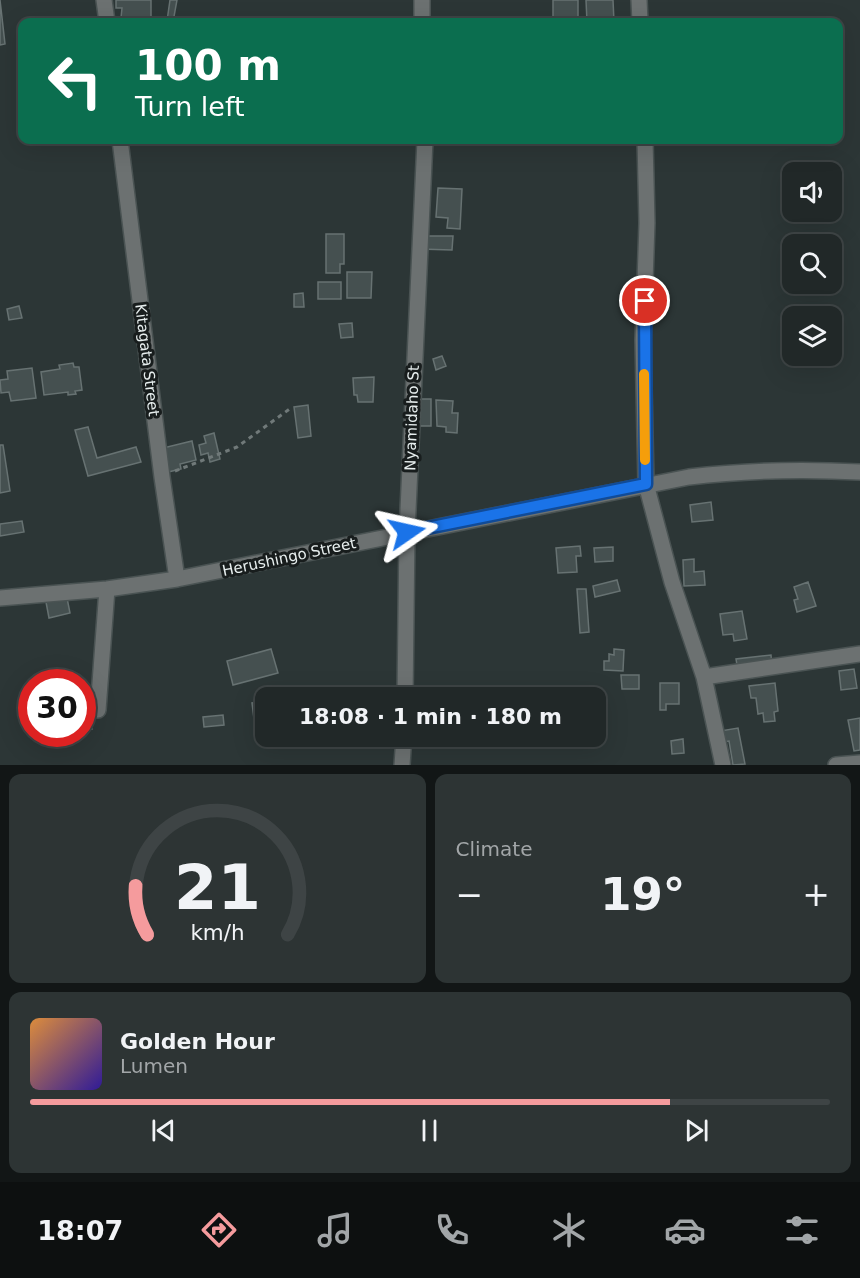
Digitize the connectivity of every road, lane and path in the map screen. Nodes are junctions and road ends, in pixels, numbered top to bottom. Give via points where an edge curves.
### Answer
1 (104, 0) edge
2 (422, 0) edge
3 (639, 0) edge
4 (106, 18) edge
5 (423, 18) edge
6 (640, 18) edge
7 (120, 144) edge
8 (425, 144) edge
9 (645, 144) edge
10 (291, 408) dead end
11 (860, 472) edge
12 (162, 477) junction
13 (646, 484) junction
14 (407, 532) junction
15 (177, 579) junction
16 (107, 589) junction
17 (0, 598) edge
18 (860, 654) edge
19 (704, 677) junction
20 (405, 687) edge
21 (98, 710) dead end
22 (403, 747) edge
23 (860, 764) edge
24 (402, 765) edge
25 (723, 765) edge
26 (836, 765) edge

1 - 4 street
2 - 5 street
3 - 6 street
7 - 12 street, Kitagata Street
8 - 14 street, Nyamidaho St
9 - 13 street
10 - 12 path via 228,452
11 - 13 street, Herushingo Street via 743,470
12 - 15 street, Kitagata Street
13 - 14 street, Herushingo Street
13 - 19 street via 672,582
14 - 15 street, Herushingo Street
14 - 20 street, Nyamidaho St
15 - 16 street, Herushingo Street
16 - 17 street, Herushingo Street
16 - 21 street
18 - 19 street
19 - 25 street
22 - 24 street
23 - 26 street

